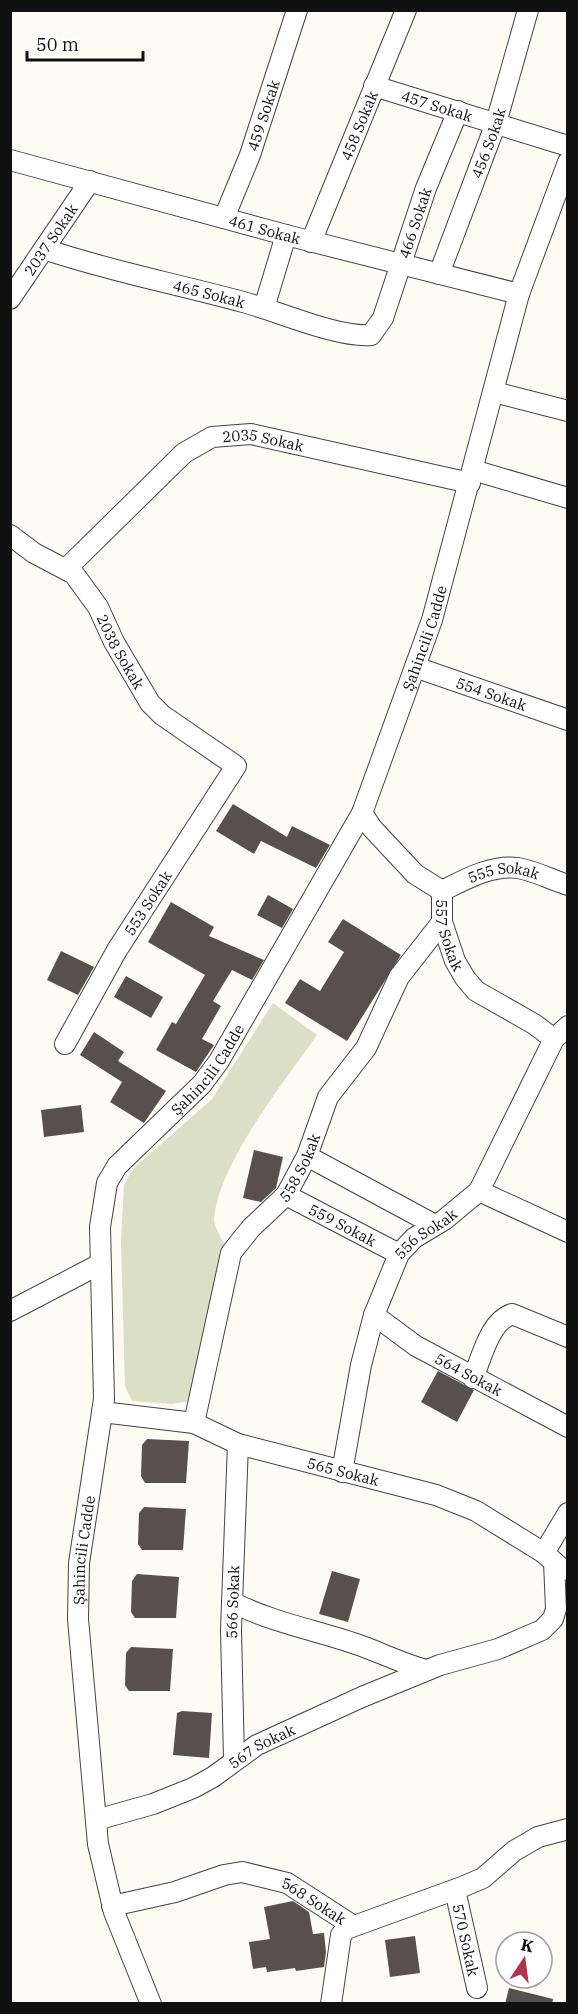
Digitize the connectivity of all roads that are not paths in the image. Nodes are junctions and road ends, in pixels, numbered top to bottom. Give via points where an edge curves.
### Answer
1 (297, 10) edge
2 (406, 10) edge
3 (528, 10) edge
4 (374, 86) junction
5 (458, 111) junction
6 (496, 123) junction
7 (567, 146) edge
8 (10, 160) edge
9 (567, 162) edge
10 (90, 180) junction
11 (224, 218) junction
12 (286, 235) junction
13 (311, 242) junction
14 (44, 249) junction
15 (399, 265) junction
16 (439, 274) junction
17 (519, 294) junction
18 (10, 299) edge
19 (264, 308) junction
20 (375, 332) joint
21 (494, 392) junction
22 (567, 411) edge
23 (472, 477) junction
24 (567, 498) edge
25 (10, 536) edge
26 (67, 568) junction
27 (415, 667) junction
28 (567, 720) edge
29 (236, 766) joint
30 (362, 813) junction
31 (567, 885) edge
32 (442, 891) junction
33 (442, 922) junction
34 (561, 1033) edge
35 (65, 1044) dead end
36 (307, 1156) junction
37 (479, 1191) junction
38 (286, 1195) junction
39 (435, 1225) junction
40 (567, 1232) edge
41 (399, 1254) junction
42 (99, 1264) junction
43 (10, 1311) edge
44 (374, 1315) junction
45 (567, 1337) edge
46 (474, 1378) junction
47 (102, 1412) junction
48 (194, 1423) junction
49 (567, 1427) edge
50 (238, 1444) junction
51 (342, 1472) junction
52 (567, 1513) edge
53 (555, 1563) edge
54 (232, 1602) junction
55 (427, 1670) junction
56 (234, 1760) junction
57 (96, 1820) junction
58 (567, 1829) edge
59 (455, 1890) junction
60 (112, 1906) junction
61 (352, 1925) junction
62 (477, 1988) dead end
63 (151, 2004) edge
64 (331, 2004) edge

1 - 11 street, 459 Sokak via 250,155
2 - 4 street, 458 Sokak
3 - 6 street, 456 Sokak
4 - 5 street, 457 Sokak
4 - 13 street, 458 Sokak
5 - 6 street, 457 Sokak
5 - 15 street, 466 Sokak
6 - 7 street, 457 Sokak
6 - 16 street, 456 Sokak
8 - 10 street, 461 Sokak
9 - 17 street, Şahincili Cadde
10 - 11 street, 461 Sokak
10 - 14 street, 2037 Sokak
11 - 12 street, 461 Sokak
12 - 13 street, 461 Sokak
12 - 19 street
13 - 15 street, 461 Sokak
14 - 18 street, 2037 Sokak
14 - 19 street, 465 Sokak
15 - 16 street, 461 Sokak
15 - 20 street, 466 Sokak
16 - 17 street, 461 Sokak
17 - 21 street, Şahincili Cadde
19 - 20 street, 465 Sokak via 362,335
21 - 22 street
21 - 23 street, Şahincili Cadde
23 - 24 street, 2035 Sokak
23 - 26 street, 2035 Sokak via 251,434 213,436 184,453
23 - 27 street, Şahincili Cadde
25 - 26 street, 2038 Sokak via 34,553
26 - 29 street, 2038 Sokak via 89,592 150,703
27 - 28 street, 554 Sokak
27 - 30 street, Şahincili Cadde
29 - 35 street, 553 Sokak via 117,950
30 - 32 street, 557 Sokak via 415,874
30 - 42 street, Şahincili Cadde via 219,1061 202,1084 111,1174 100,1227
31 - 32 street, 555 Sokak via 509,868 468,878
32 - 33 street, 557 Sokak
33 - 34 street, 557 Sokak via 455,961 476,991 534,1024
33 - 36 street, 558 Sokak via 399,978 366,1048 328,1097
34 - 37 street, 556 Sokak
36 - 38 street, 558 Sokak
36 - 39 street
37 - 39 street, 556 Sokak
37 - 40 street
38 - 41 street, 559 Sokak
38 - 48 street, 558 Sokak via 231,1252
39 - 41 street, 556 Sokak via 414,1238
41 - 44 street, 556 Sokak
42 - 43 street
42 - 47 street, Şahincili Cadde
44 - 46 street, 564 Sokak via 416,1346
44 - 51 street, 556 Sokak
45 - 46 street via 512,1314 504,1317 492,1334
46 - 49 street, 564 Sokak
47 - 48 street, 565 Sokak
47 - 57 street, Şahincili Cadde via 79,1563 78,1608
48 - 50 street, 565 Sokak
50 - 51 street, 565 Sokak
50 - 54 street, 566 Sokak
51 - 53 street, 565 Sokak via 436,1495 476,1511
52 - 53 street
53 - 55 street, 567 Sokak via 556,1609 549,1624 498,1649
54 - 55 street via 255,1614 358,1644
54 - 56 street, 566 Sokak
55 - 56 street, 567 Sokak via 257,1745
56 - 57 street, 567 Sokak via 193,1788
57 - 60 street, Şahincili Cadde
58 - 59 street, 568 Sokak via 522,1846 483,1878
59 - 61 street, 568 Sokak
59 - 62 street, 570 Sokak
60 - 61 street, 568 Sokak via 242,1872 287,1883
60 - 63 street, Şahincili Cadde
61 - 64 street via 341,1935

